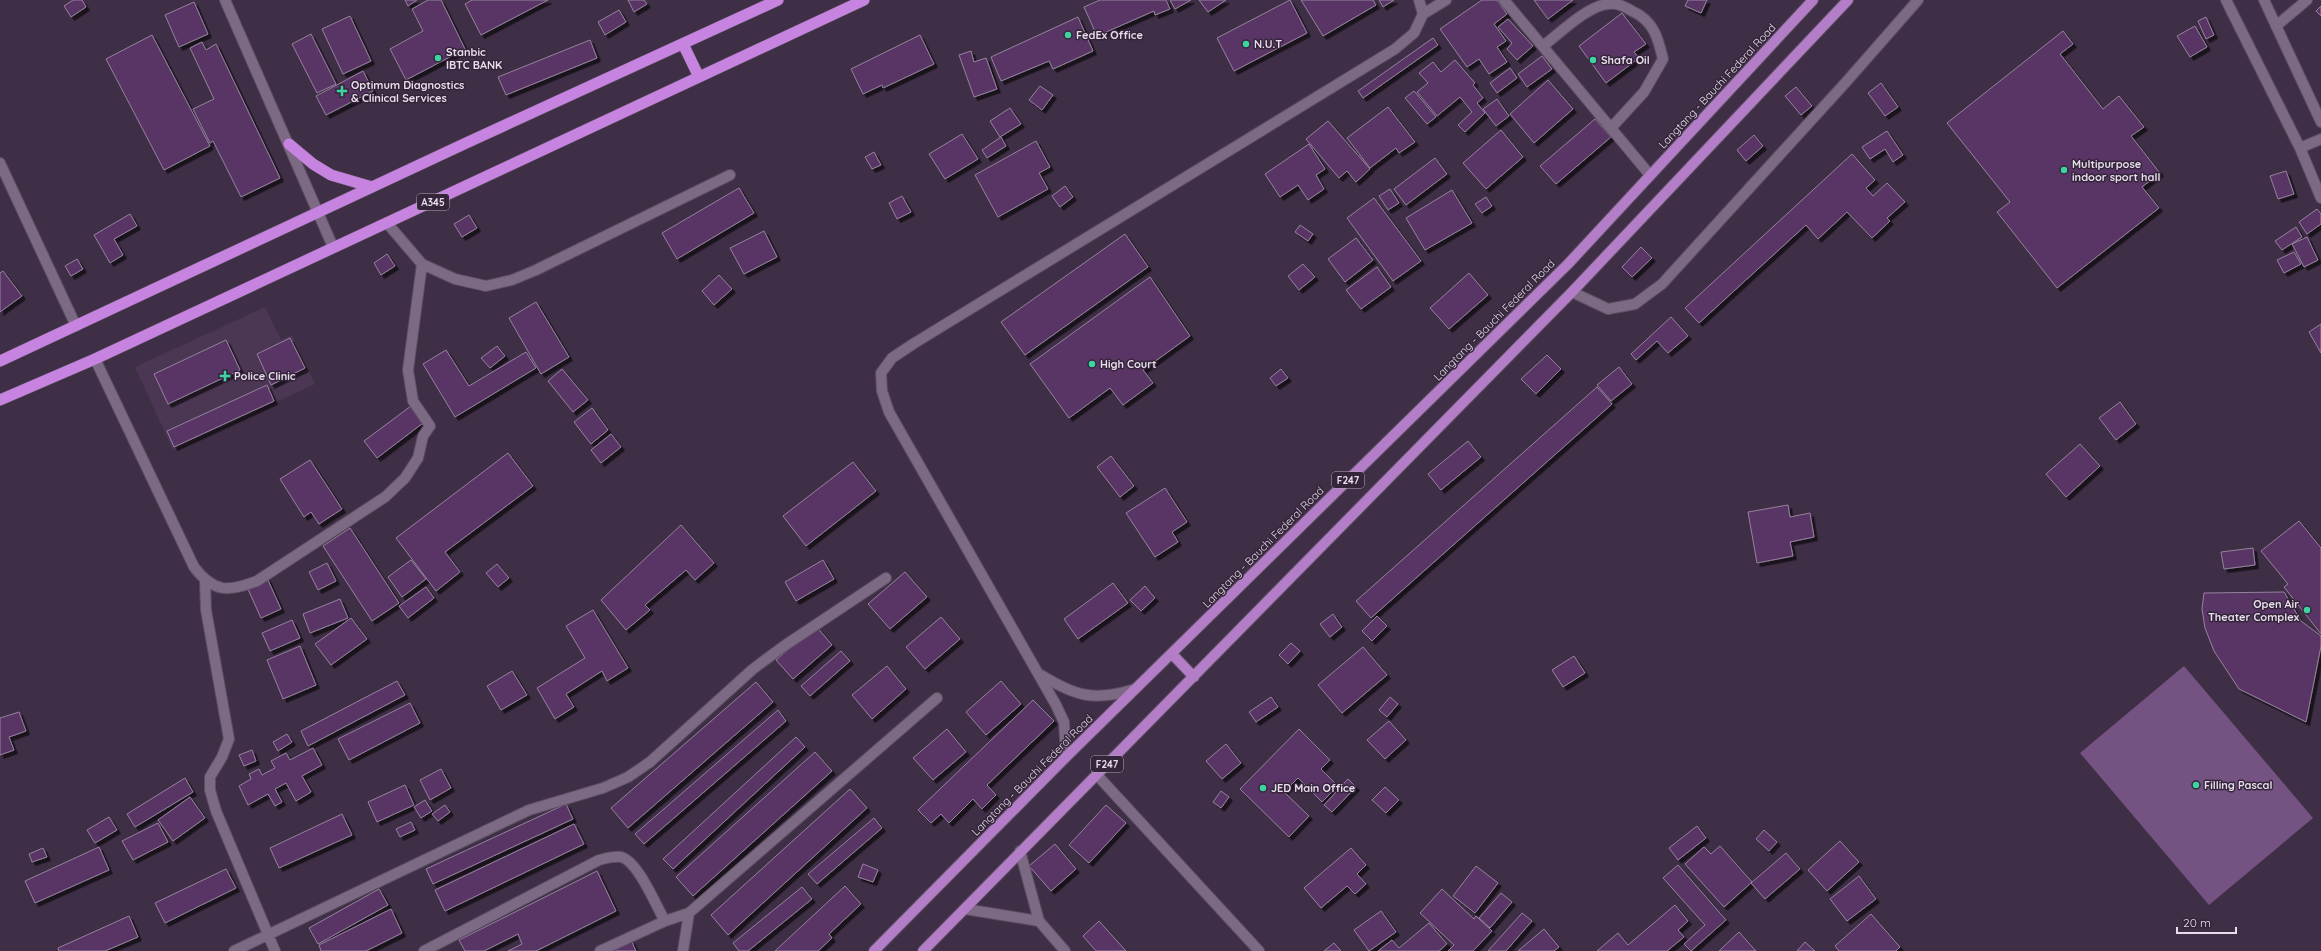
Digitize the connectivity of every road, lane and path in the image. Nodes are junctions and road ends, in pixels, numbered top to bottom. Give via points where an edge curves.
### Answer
1 (225, 0) edge
2 (778, 0) edge
3 (864, 0) edge
4 (1419, 0) edge
5 (1446, 0) edge
6 (1504, 0) edge
7 (1813, 0) edge
8 (1848, 0) edge
9 (1918, 0) edge
10 (2226, 0) edge
11 (2264, 0) edge
12 (2307, 0) edge
13 (1423, 14) junction
14 (2276, 26) junction
15 (683, 44) junction
16 (1542, 46) junction
17 (699, 77) junction
18 (2321, 122) edge
19 (1611, 128) junction
20 (2321, 139) edge
21 (289, 144) junction
22 (2300, 148) junction
23 (0, 163) edge
24 (730, 175) dead end
25 (1650, 175) junction
26 (372, 187) junction
27 (2321, 198) edge
28 (320, 212) junction
29 (387, 223) junction
30 (333, 247) junction
31 (422, 264) junction
32 (1572, 292) junction
33 (76, 326) junction
34 (95, 358) junction
35 (0, 361) edge
36 (0, 400) edge
37 (886, 578) dead end
38 (205, 581) junction
39 (1172, 654) junction
40 (1039, 674) junction
41 (1194, 677) junction
42 (1135, 689) junction
43 (937, 698) dead end
44 (1066, 757) junction
45 (1097, 775) junction
46 (1020, 851) junction
47 (965, 909) junction
48 (689, 913) junction
49 (665, 921) junction
50 (1039, 921) junction
51 (269, 935) junction
52 (234, 951) edge
53 (275, 951) edge
54 (424, 951) edge
55 (600, 951) edge
56 (683, 951) edge
57 (874, 951) edge
58 (923, 951) edge
59 (1065, 951) edge
60 (1259, 951) edge

1 - 21 street
2 - 15 highway
3 - 17 highway, A345
4 - 13 street
5 - 13 street
6 - 16 street
7 - 25 main road, Langtang - Bauchi Federal Road / F247
8 - 32 main road, F247
9 - 32 street via 1662,284 1635,304 1608,309
10 - 22 street
11 - 14 street
12 - 14 street
13 - 40 street via 1414,33 1395,49 914,344 892,358 881,373 882,392 889,412
14 - 18 street
15 - 17 highway
15 - 26 highway
16 - 19 street
16 - 19 street via 1586,13 1608,4 1621,5 1644,16 1658,35 1663,60 1644,92
17 - 29 highway, A345
19 - 25 street
20 - 22 street
21 - 26 highway via 331,175
21 - 28 street
22 - 27 street
23 - 33 street
24 - 31 street via 512,280 486,286 456,279
25 - 39 main road, Langtang - Bauchi Federal Road / F247 via 1568,264
26 - 28 highway
28 - 30 street
28 - 33 highway
29 - 30 highway, A345
29 - 31 street
30 - 34 highway, A345
31 - 38 street via 408,370 413,401 430,426 423,436 418,458 405,478 385,498 257,581 238,588 223,589
32 - 41 main road, F247
33 - 35 highway
34 - 36 highway, A345
34 - 38 street via 194,568
37 - 51 street via 754,669 650,762 628,777 603,788 529,810
38 - 51 street via 206,610 229,739 210,777 210,790 216,811
39 - 41 main road
39 - 42 main road, Langtang - Bauchi Federal Road / F247
40 - 42 street via 1080,695 1102,696
40 - 44 street via 1064,722
41 - 45 main road, F247
42 - 44 main road, Langtang - Bauchi Federal Road / F247
43 - 48 street
44 - 57 main road, Langtang - Bauchi Federal Road / F247
45 - 46 main road, F247
45 - 60 street
46 - 47 main road, F247
46 - 50 street
47 - 50 street
47 - 58 main road, F247
48 - 49 street
48 - 56 street
49 - 54 street via 634,866 622,858 611,857 600,860
49 - 55 street
50 - 59 street
51 - 52 street
51 - 53 street

